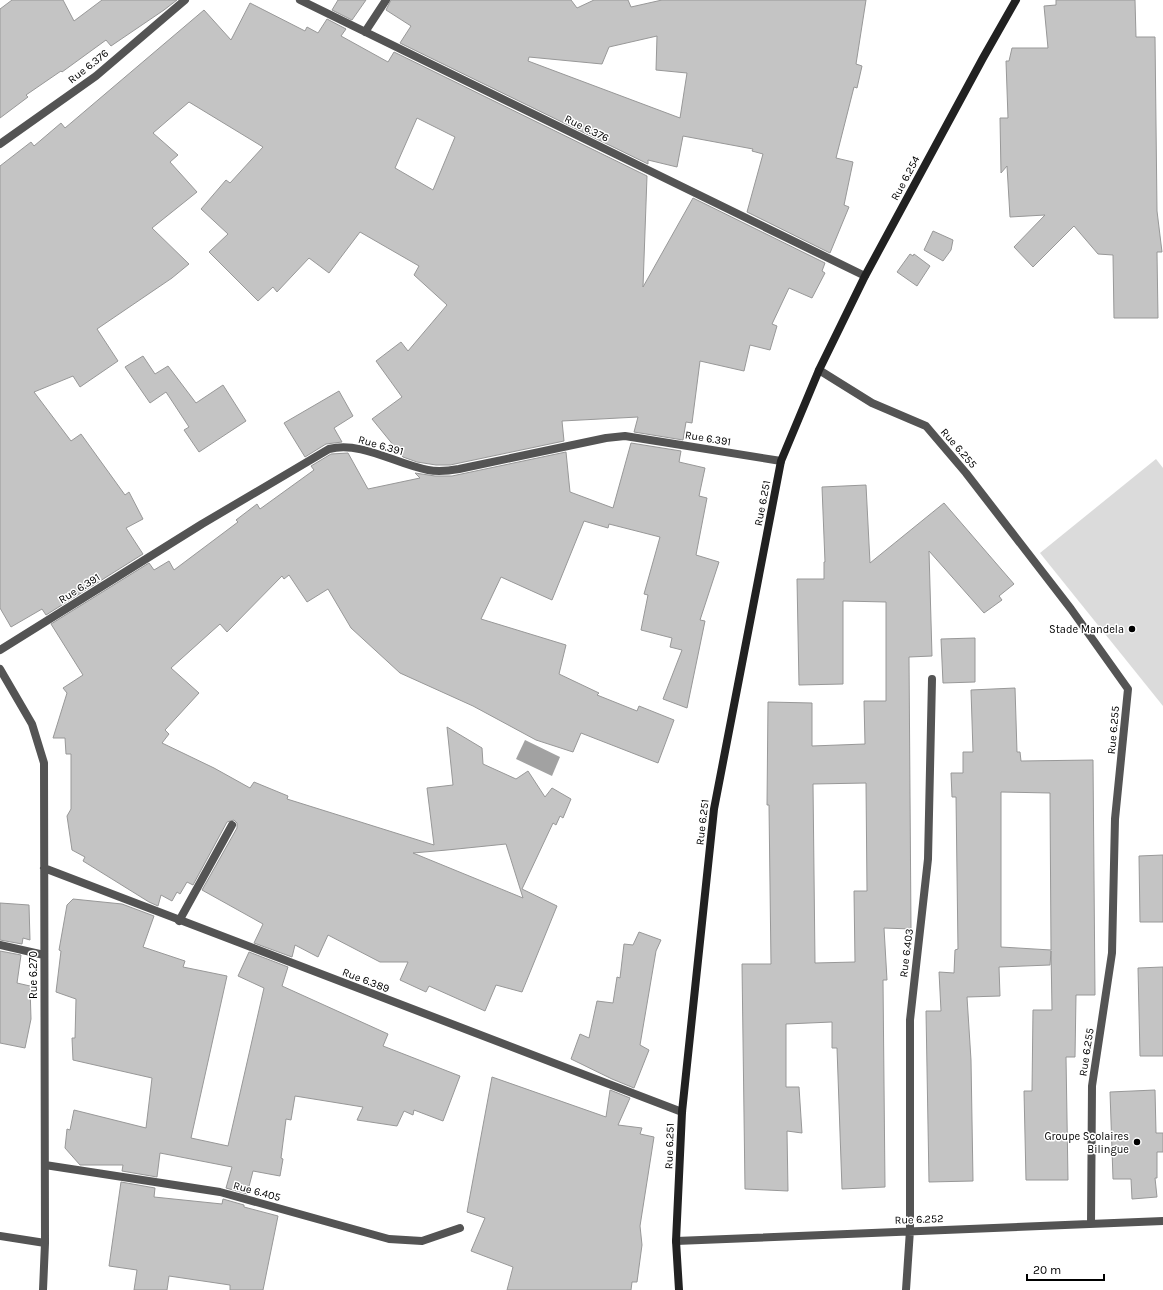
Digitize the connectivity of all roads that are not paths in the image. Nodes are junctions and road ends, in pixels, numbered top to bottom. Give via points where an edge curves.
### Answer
1 (185, 0) edge
2 (300, 0) edge
3 (386, 0) edge
4 (1016, 0) edge
5 (365, 32) junction
6 (0, 144) edge
7 (865, 276) junction
8 (820, 370) junction
9 (781, 461) junction
10 (0, 650) edge
11 (0, 669) edge
12 (932, 679) dead end
13 (232, 825) dead end
14 (44, 868) junction
15 (179, 920) junction
16 (0, 945) edge
17 (44, 955) junction
18 (682, 1112) junction
19 (45, 1164) junction
20 (1163, 1221) edge
21 (1091, 1224) junction
22 (460, 1228) dead end
23 (910, 1230) junction
24 (0, 1236) edge
25 (676, 1241) junction
26 (46, 1243) junction
27 (43, 1290) edge
28 (679, 1290) edge
29 (906, 1290) edge

1 - 6 street, Rue 6.376 via 96,76
2 - 5 street, Rue 6.376
3 - 5 street
4 - 7 main road, Rue 6.254
5 - 7 street, Rue 6.376
7 - 8 main road, Rue 6.254
8 - 9 main road, Rue 6.251
8 - 21 street, Rue 6.255 via 872,403 926,426 1071,608 1128,689 1115,819 1112,953 1092,1086
9 - 10 street, Rue 6.391 via 626,436 440,472 341,446 329,449 202,524
9 - 18 main road, Rue 6.251 via 714,809
11 - 14 street, Rue 6.270 via 32,724 44,763
12 - 23 street, Rue 6.403 via 928,859 910,1020
13 - 15 street
14 - 15 street, Rue 6.389
14 - 17 street, Rue 6.270
15 - 18 street, Rue 6.389
16 - 17 street
17 - 19 street, Rue 6.270
18 - 25 main road, Rue 6.251
19 - 22 street, Rue 6.405 via 220,1192 389,1239 422,1241
19 - 26 street, Rue 6.270
20 - 21 street, Rue 6.252
21 - 23 street, Rue 6.252
23 - 25 street, Rue 6.252
23 - 29 street, Rue 6.403
24 - 26 street
25 - 28 main road, Rue 6.251
26 - 27 street, Rue 6.270

